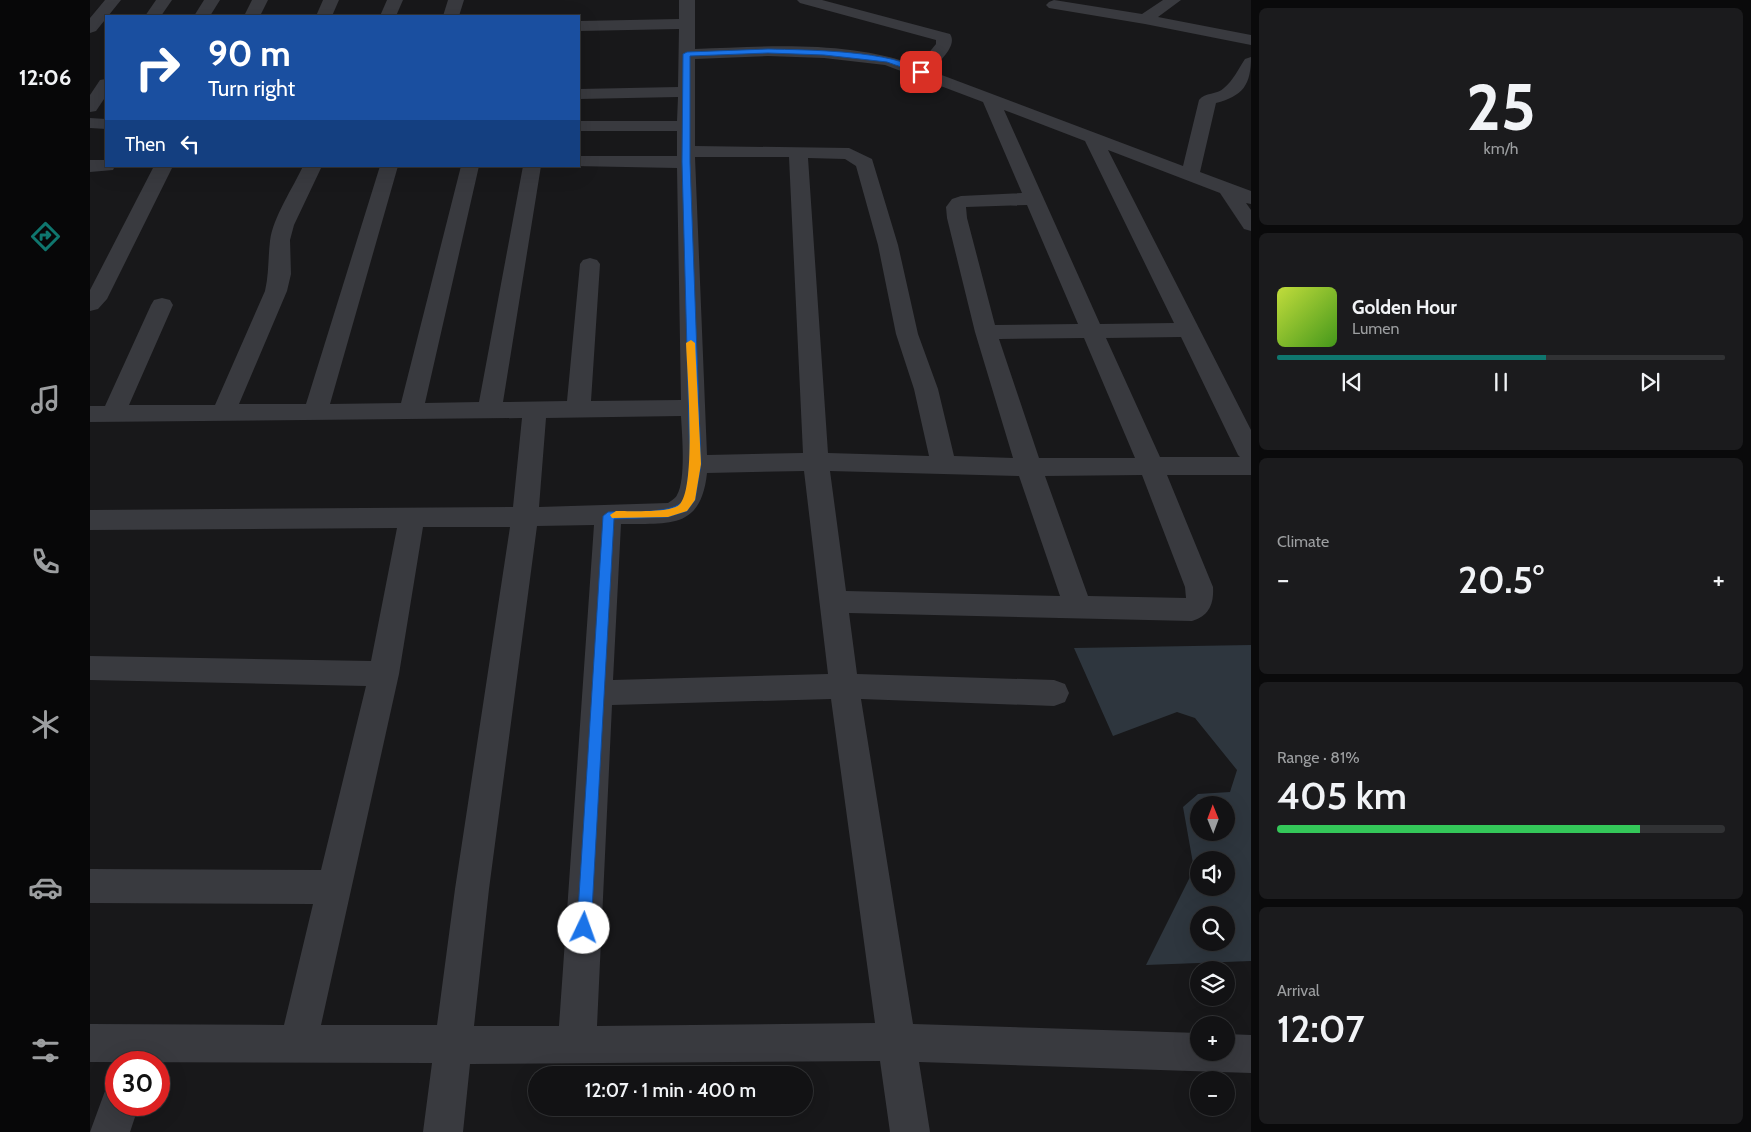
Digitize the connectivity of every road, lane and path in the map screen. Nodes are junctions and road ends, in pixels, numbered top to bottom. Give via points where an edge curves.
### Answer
1 (113, 0) edge
2 (164, 0) edge
3 (212, 0) edge
4 (260, 0) edge
5 (331, 0) edge
6 (395, 0) edge
7 (456, 0) edge
8 (805, 0) edge
9 (1173, 0) edge
10 (1054, 5) dead end
11 (688, 12) edge
12 (154, 15) edge
13 (203, 15) edge
14 (252, 15) edge
15 (324, 15) edge
16 (388, 15) edge
17 (451, 15) edge
18 (1145, 19) junction
19 (580, 26) edge
20 (90, 28) edge
21 (1251, 40) edge
22 (687, 54) junction
23 (1251, 62) edge
24 (921, 72) junction
25 (105, 85) edge
26 (686, 92) junction
27 (580, 94) edge
28 (992, 100) junction
29 (90, 107) edge
30 (90, 124) edge
31 (105, 124) edge
32 (580, 126) edge
33 (1092, 137) junction
34 (686, 146) junction
35 (798, 152) junction
36 (580, 162) edge
37 (90, 166) edge
38 (105, 166) edge
39 (163, 167) edge
40 (313, 167) edge
41 (389, 167) edge
42 (470, 167) edge
43 (532, 167) edge
44 (1190, 174) junction
45 (1227, 189) junction
46 (1251, 198) edge
47 (1035, 199) junction
48 (1251, 225) edge
49 (590, 264) dead end
50 (90, 304) edge
51 (162, 305) dead end
52 (1092, 330) junction
53 (1189, 330) junction
54 (986, 332) junction
55 (692, 408) junction
56 (578, 409) junction
57 (490, 410) junction
58 (535, 410) junction
59 (411, 411) junction
60 (315, 412) junction
61 (223, 413) junction
62 (101, 414) edge
63 (1251, 455) edge
64 (816, 462) junction
65 (695, 464) junction
66 (944, 465) junction
67 (1151, 466) junction
68 (1251, 466) edge
69 (1029, 467) junction
70 (608, 516) junction
71 (412, 517) junction
72 (525, 517) junction
73 (90, 520) edge
74 (834, 602) junction
75 (1078, 607) junction
76 (90, 668) edge
77 (384, 674) junction
78 (844, 686) junction
79 (598, 693) junction
80 (1054, 693) dead end
81 (90, 886) edge
82 (334, 887) junction
83 (898, 1042) junction
84 (90, 1043) edge
85 (298, 1044) junction
86 (454, 1044) junction
87 (577, 1045) junction
88 (127, 1051) edge
89 (170, 1051) edge
90 (1190, 1052) edge
91 (1235, 1054) edge
92 (1251, 1055) edge
93 (115, 1116) edge
94 (110, 1132) edge
95 (443, 1132) edge
96 (910, 1132) edge

1 - 20 street
2 - 12 street
3 - 13 street
4 - 14 street
5 - 15 street
6 - 16 street
7 - 17 street
8 - 24 street via 944,38 944,45
9 - 18 street
10 - 18 street
11 - 19 street
11 - 22 street
18 - 21 street
22 - 24 street via 824,52 888,60
22 - 26 street
23 - 44 street via 1232,91 1208,100
24 - 28 street
25 - 29 street
26 - 27 street
26 - 34 street
28 - 33 street
28 - 47 street
30 - 31 street
32 - 34 street
33 - 44 street
33 - 53 street
34 - 35 street
34 - 36 street
34 - 55 street
35 - 64 street
35 - 66 street via 849,154 866,163 907,334 926,389
37 - 38 street
39 - 50 street via 96,300
40 - 61 street via 284,225 276,291
41 - 60 street
42 - 59 street
43 - 57 street
44 - 45 street
45 - 46 street
45 - 48 street
47 - 52 street
47 - 54 street via 968,200 956,207
49 - 56 street
51 - 62 street
52 - 53 street
52 - 54 street
52 - 67 street
53 - 63 street
54 - 69 street
55 - 56 street
55 - 65 street
56 - 58 street
57 - 58 street
57 - 59 street
58 - 72 street
59 - 60 street
60 - 61 street
61 - 62 street
64 - 65 street
64 - 66 street
64 - 74 street
65 - 70 street via 690,500 683,509 668,513
66 - 69 street
67 - 68 street
67 - 69 street
67 - 75 street via 1199,587 1200,601 1192,610
69 - 75 street
70 - 72 street
70 - 79 street
71 - 72 street
71 - 73 street
71 - 77 street
72 - 86 street via 472,888
74 - 75 street
74 - 78 street
76 - 77 street
77 - 82 street
78 - 79 street
78 - 80 street
78 - 83 street
79 - 87 street
81 - 82 street
82 - 85 street
83 - 87 street
83 - 90 street
83 - 96 street
84 - 88 street
85 - 86 street
85 - 89 street
86 - 87 street
86 - 95 street
91 - 92 street
93 - 94 street

